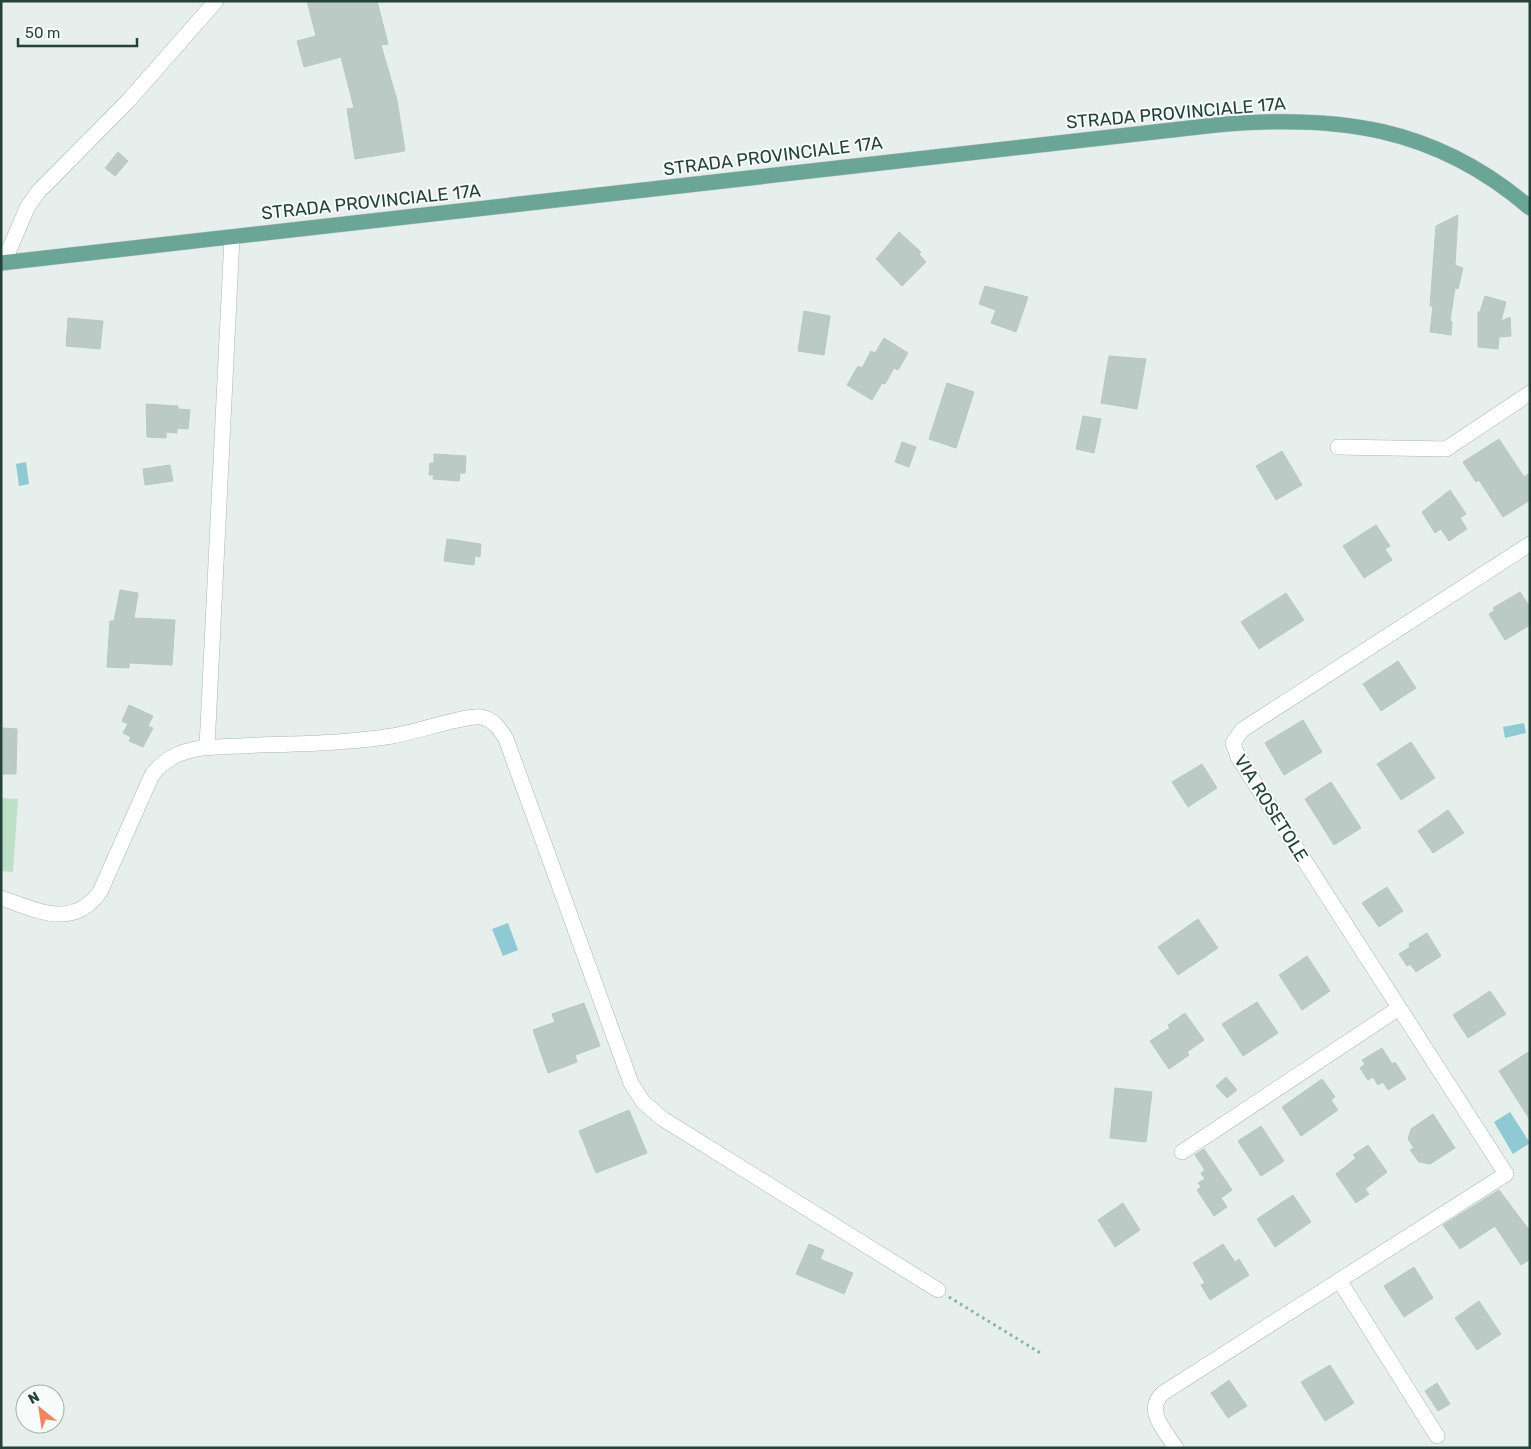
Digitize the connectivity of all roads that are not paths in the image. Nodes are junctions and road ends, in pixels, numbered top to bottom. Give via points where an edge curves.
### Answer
1 (216, 1) edge
2 (1530, 208) edge
3 (232, 236) junction
4 (2, 263) edge
5 (1530, 393) edge
6 (1338, 447) dead end
7 (1530, 544) edge
8 (207, 748) junction
9 (1, 898) edge
10 (1399, 1008) junction
11 (1182, 1152) dead end
12 (1339, 1280) junction
13 (938, 1290) road end
14 (1437, 1436) dead end
15 (1176, 1448) edge

1 - 4 street via 130,100 38,192
2 - 3 main road, STRADA PROVINCIALE 17A via 1455,158 1390,132 1329,122 1277,120
3 - 4 main road, STRADA PROVINCIALE 17A
3 - 8 street
5 - 6 street via 1446,449
7 - 10 street, VIA ROSETOLE via 1242,730 1233,743 1238,757
8 - 9 street via 173,756 152,775 100,892 87,906 70,914 55,915
8 - 13 street via 375,738 476,717 496,725 506,739 628,1073 643,1102 663,1119
10 - 11 street
10 - 12 street, VIA ROSETOLE via 1506,1174
12 - 14 street
12 - 15 street via 1159,1397 1154,1404 1154,1412

